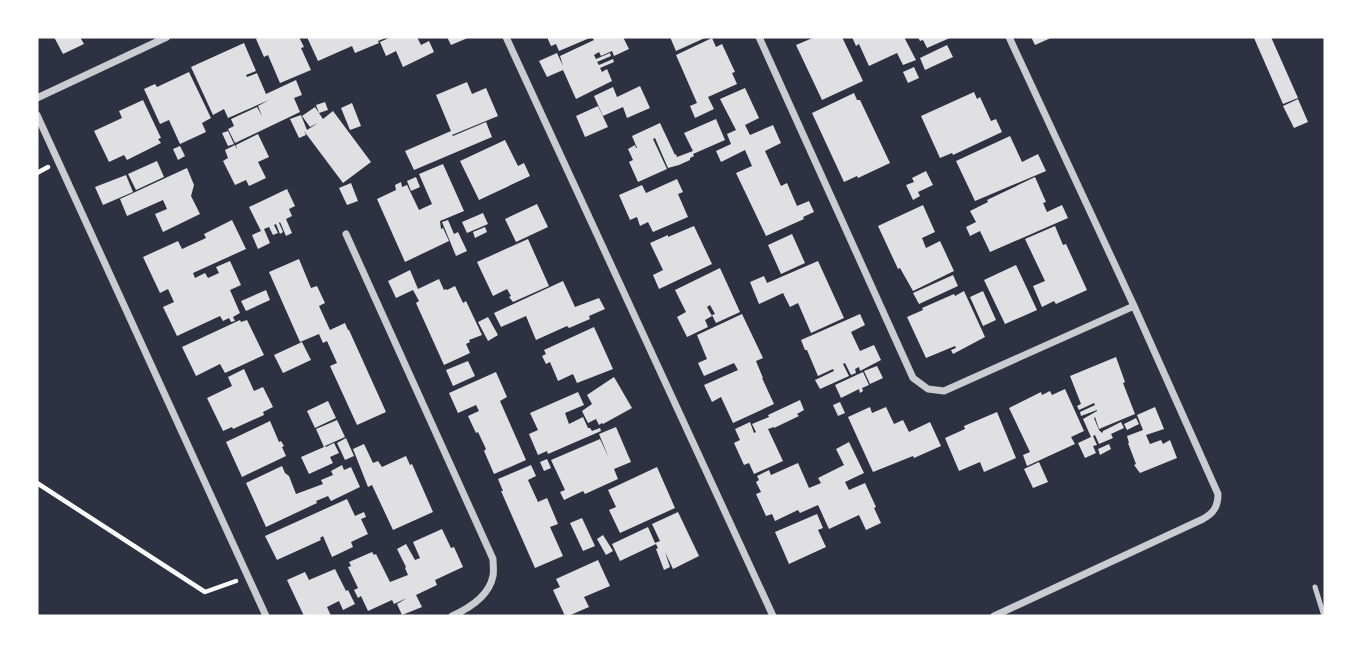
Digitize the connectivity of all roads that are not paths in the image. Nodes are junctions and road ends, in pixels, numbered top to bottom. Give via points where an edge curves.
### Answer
1 (167, 37) edge
2 (506, 37) edge
3 (759, 37) edge
4 (1009, 37) edge
5 (37, 98) edge
6 (37, 115) edge
7 (346, 234) dead end
8 (1134, 306) junction
9 (1315, 587) dead end
10 (266, 616) edge
11 (452, 616) edge
12 (773, 616) edge
13 (994, 616) edge
14 (1324, 616) edge

1 - 5 street
2 - 12 street
3 - 8 street via 913,378 944,391
4 - 8 street
6 - 10 street
7 - 11 street via 493,559 493,578 484,597
8 - 13 street via 1218,494 1216,508 1203,519
9 - 14 lane

